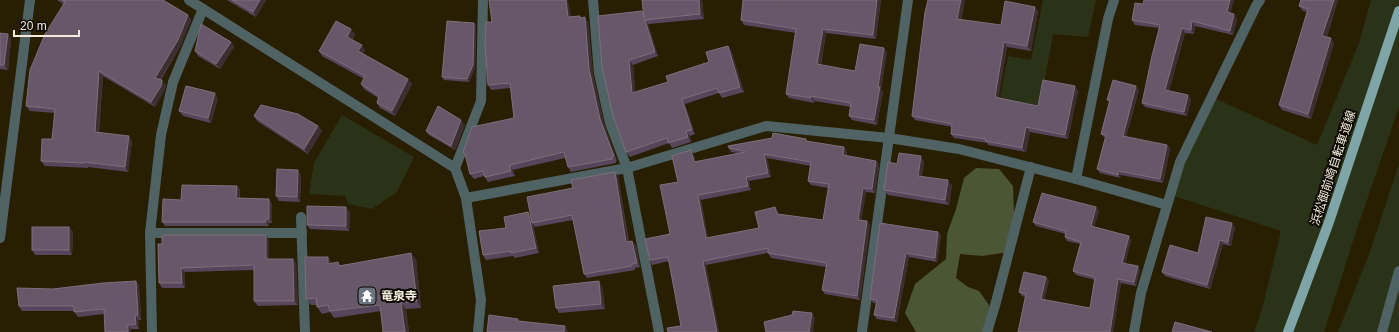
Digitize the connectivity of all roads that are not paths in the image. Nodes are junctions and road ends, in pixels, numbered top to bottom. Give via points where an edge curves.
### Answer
1 (30, 0) edge
2 (189, 0) edge
3 (483, 0) edge
4 (594, 0) edge
5 (908, 0) edge
6 (1114, 0) edge
7 (1260, 0) edge
8 (203, 9) junction
9 (1399, 11) edge
10 (889, 138) junction
11 (1031, 167) junction
12 (455, 168) junction
13 (627, 168) junction
14 (1076, 179) junction
15 (466, 198) junction
16 (2, 200) edge
17 (1168, 205) junction
18 (302, 216) dead end
19 (150, 233) junction
20 (302, 233) junction
21 (0, 238) edge
22 (1399, 271) edge
23 (152, 332) edge
24 (305, 332) edge
25 (478, 332) edge
26 (659, 332) edge
27 (862, 332) edge
28 (987, 332) edge
29 (1134, 332) edge
30 (1288, 332) edge
31 (1382, 332) edge

1 - 16 street
2 - 8 street
3 - 12 street via 481,102
4 - 13 street via 599,73 610,123
5 - 10 street
6 - 14 street
7 - 17 street via 1182,159
8 - 12 street
8 - 19 street via 173,82 161,134
9 - 30 main road, 浜松御前崎自転車道線 via 1329,222
10 - 11 street via 959,149
10 - 13 street via 766,126
10 - 27 street
11 - 14 street
11 - 28 street
12 - 15 street
13 - 15 street
13 - 26 street
14 - 17 street
15 - 25 street via 481,300
16 - 21 street
17 - 29 street via 1141,293
18 - 20 street
19 - 20 street
19 - 23 street
20 - 24 street
22 - 31 street

